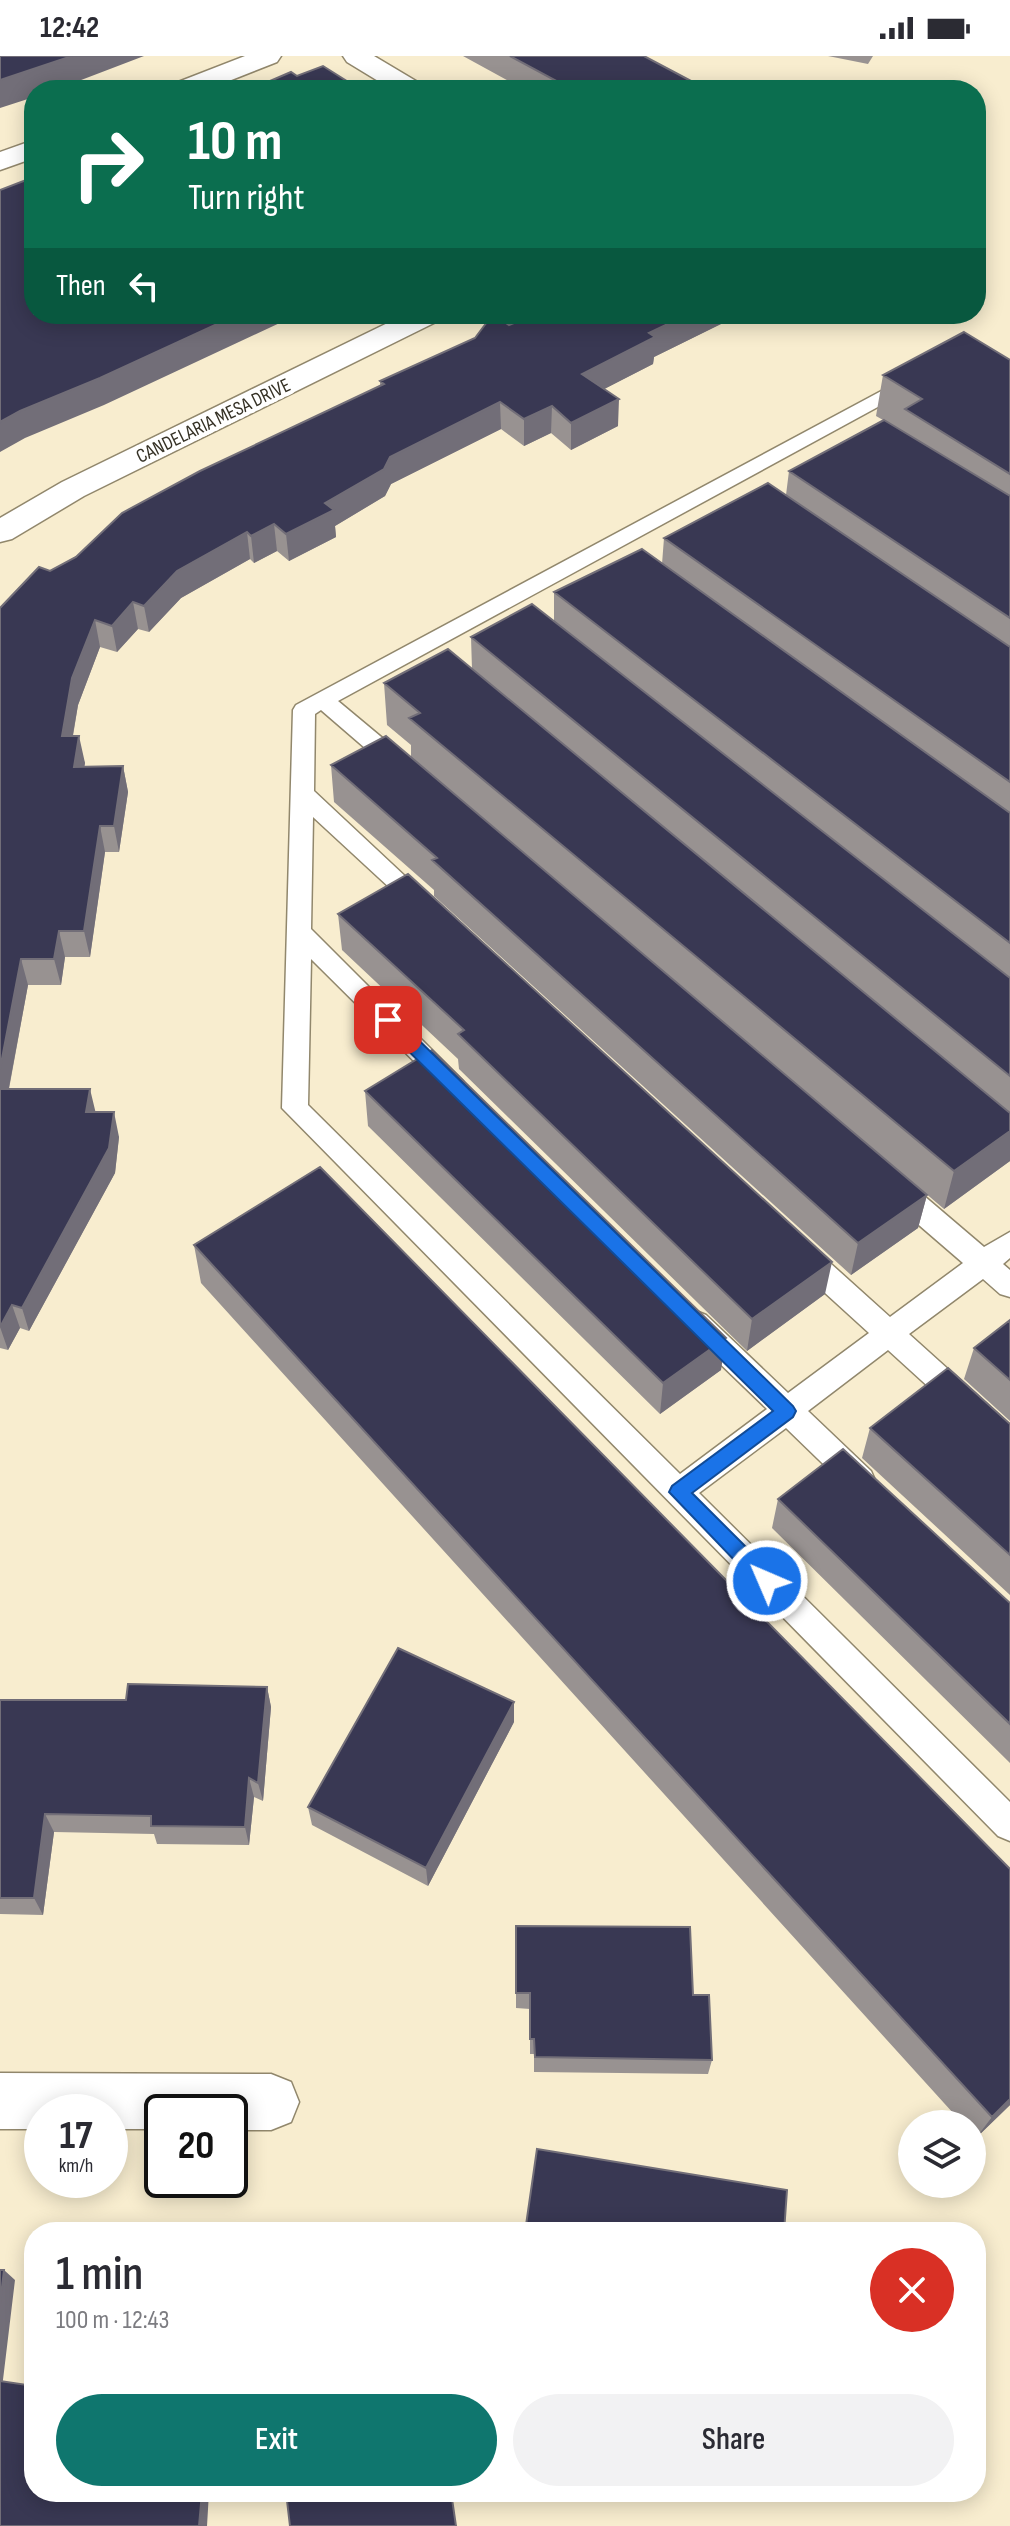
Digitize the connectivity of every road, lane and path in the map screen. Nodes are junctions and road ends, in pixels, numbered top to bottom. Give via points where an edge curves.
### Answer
1 (268, 56) edge
2 (356, 56) edge
3 (207, 80) edge
4 (396, 80) edge
5 (24, 152) edge
6 (0, 162) edge
7 (409, 324) edge
8 (933, 369) edge
9 (723, 483) junction
10 (749, 501) edge
11 (0, 532) edge
12 (601, 549) junction
13 (627, 568) edge
14 (498, 605) junction
15 (523, 625) edge
16 (418, 649) junction
17 (442, 669) edge
18 (323, 700) junction
19 (419, 782) edge
20 (303, 794) junction
21 (443, 923) edge
22 (300, 933) junction
23 (469, 1100) edge
24 (875, 1171) edge
25 (784, 1237) edge
26 (1010, 1243) edge
27 (983, 1263) junction
28 (1010, 1286) edge
29 (673, 1300) edge
30 (889, 1335) junction
31 (786, 1411) junction
32 (1010, 1443) edge
33 (678, 1492) junction
34 (876, 1495) edge
35 (1010, 1825) edge
36 (0, 2101) edge
37 (271, 2102) dead end

1 - 3 street
2 - 4 street
5 - 6 street
7 - 11 street, CANDELARIA MESA DRIVE via 73,489
8 - 9 lane via 842,427
9 - 10 lane
9 - 12 lane
12 - 13 lane
12 - 14 lane
14 - 15 lane
14 - 16 lane
16 - 17 lane
16 - 18 lane
18 - 19 lane
18 - 20 lane via 304,710
20 - 21 lane
20 - 22 lane
22 - 23 lane
22 - 33 lane via 295,1108
24 - 27 lane
25 - 30 lane
26 - 27 lane
27 - 28 lane
27 - 30 lane
29 - 31 lane
30 - 31 lane
30 - 32 lane
31 - 33 lane
31 - 34 lane
33 - 35 lane
36 - 37 street

